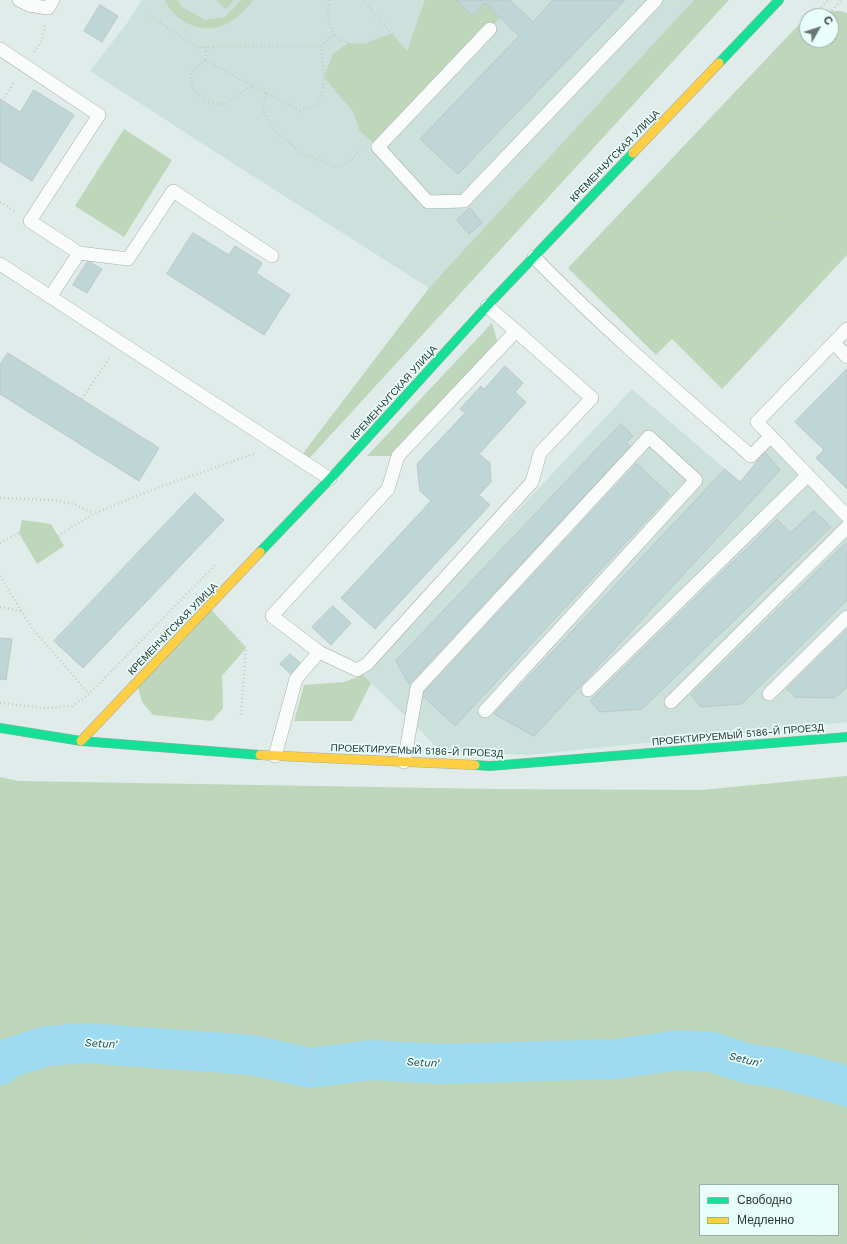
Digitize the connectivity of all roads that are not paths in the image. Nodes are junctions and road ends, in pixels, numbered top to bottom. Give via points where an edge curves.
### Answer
1 (19, 0) edge
2 (53, 0) edge
3 (656, 0) edge
4 (779, 0) edge
5 (490, 29) dead end
6 (0, 49) edge
7 (79, 253) junction
8 (272, 256) dead end
9 (534, 257) junction
10 (0, 264) edge
11 (50, 297) junction
12 (487, 306) junction
13 (847, 329) edge
14 (516, 331) junction
15 (834, 343) junction
16 (847, 357) edge
17 (771, 436) junction
18 (808, 475) junction
19 (330, 479) junction
20 (847, 516) edge
21 (847, 527) edge
22 (847, 617) edge
23 (318, 652) junction
24 (588, 690) dead end
25 (769, 694) dead end
26 (671, 702) dead end
27 (485, 711) dead end
28 (0, 728) edge
29 (847, 738) edge
30 (81, 741) junction
31 (275, 756) junction
32 (404, 762) junction

1 - 2 lane via 29,5 48,8
3 - 5 lane via 464,202 428,202 374,143 436,86
4 - 9 street, КРЕМЕНЧУГСКАЯ УЛИЦА
6 - 7 lane via 99,115 30,221
7 - 8 lane via 128,259 173,191
7 - 11 lane
9 - 12 street, КРЕМЕНЧУГСКАЯ УЛИЦА
9 - 17 lane via 650,368 751,456
10 - 11 lane
11 - 19 lane
12 - 14 lane
12 - 19 street, КРЕМЕНЧУГСКАЯ УЛИЦА
13 - 15 lane
14 - 23 lane via 398,456 388,489 272,616
14 - 23 lane via 592,398 540,453 532,482 367,664 356,670
15 - 16 lane
15 - 17 lane via 757,422
17 - 18 lane
18 - 20 lane
18 - 24 lane
19 - 30 street, КРЕМЕНЧУГСКАЯ УЛИЦА
21 - 26 lane
22 - 25 lane
23 - 31 lane via 296,679
27 - 32 lane via 696,480 648,437 417,688
28 - 30 street
29 - 32 street, ПРОЕКТИРУЕМЫЙ 5186-Й ПРОЕЗД via 490,766
30 - 31 street, ПРОЕКТИРУЕМЫЙ 5186-Й ПРОЕЗД
31 - 32 street, ПРОЕКТИРУЕМЫЙ 5186-Й ПРОЕЗД

